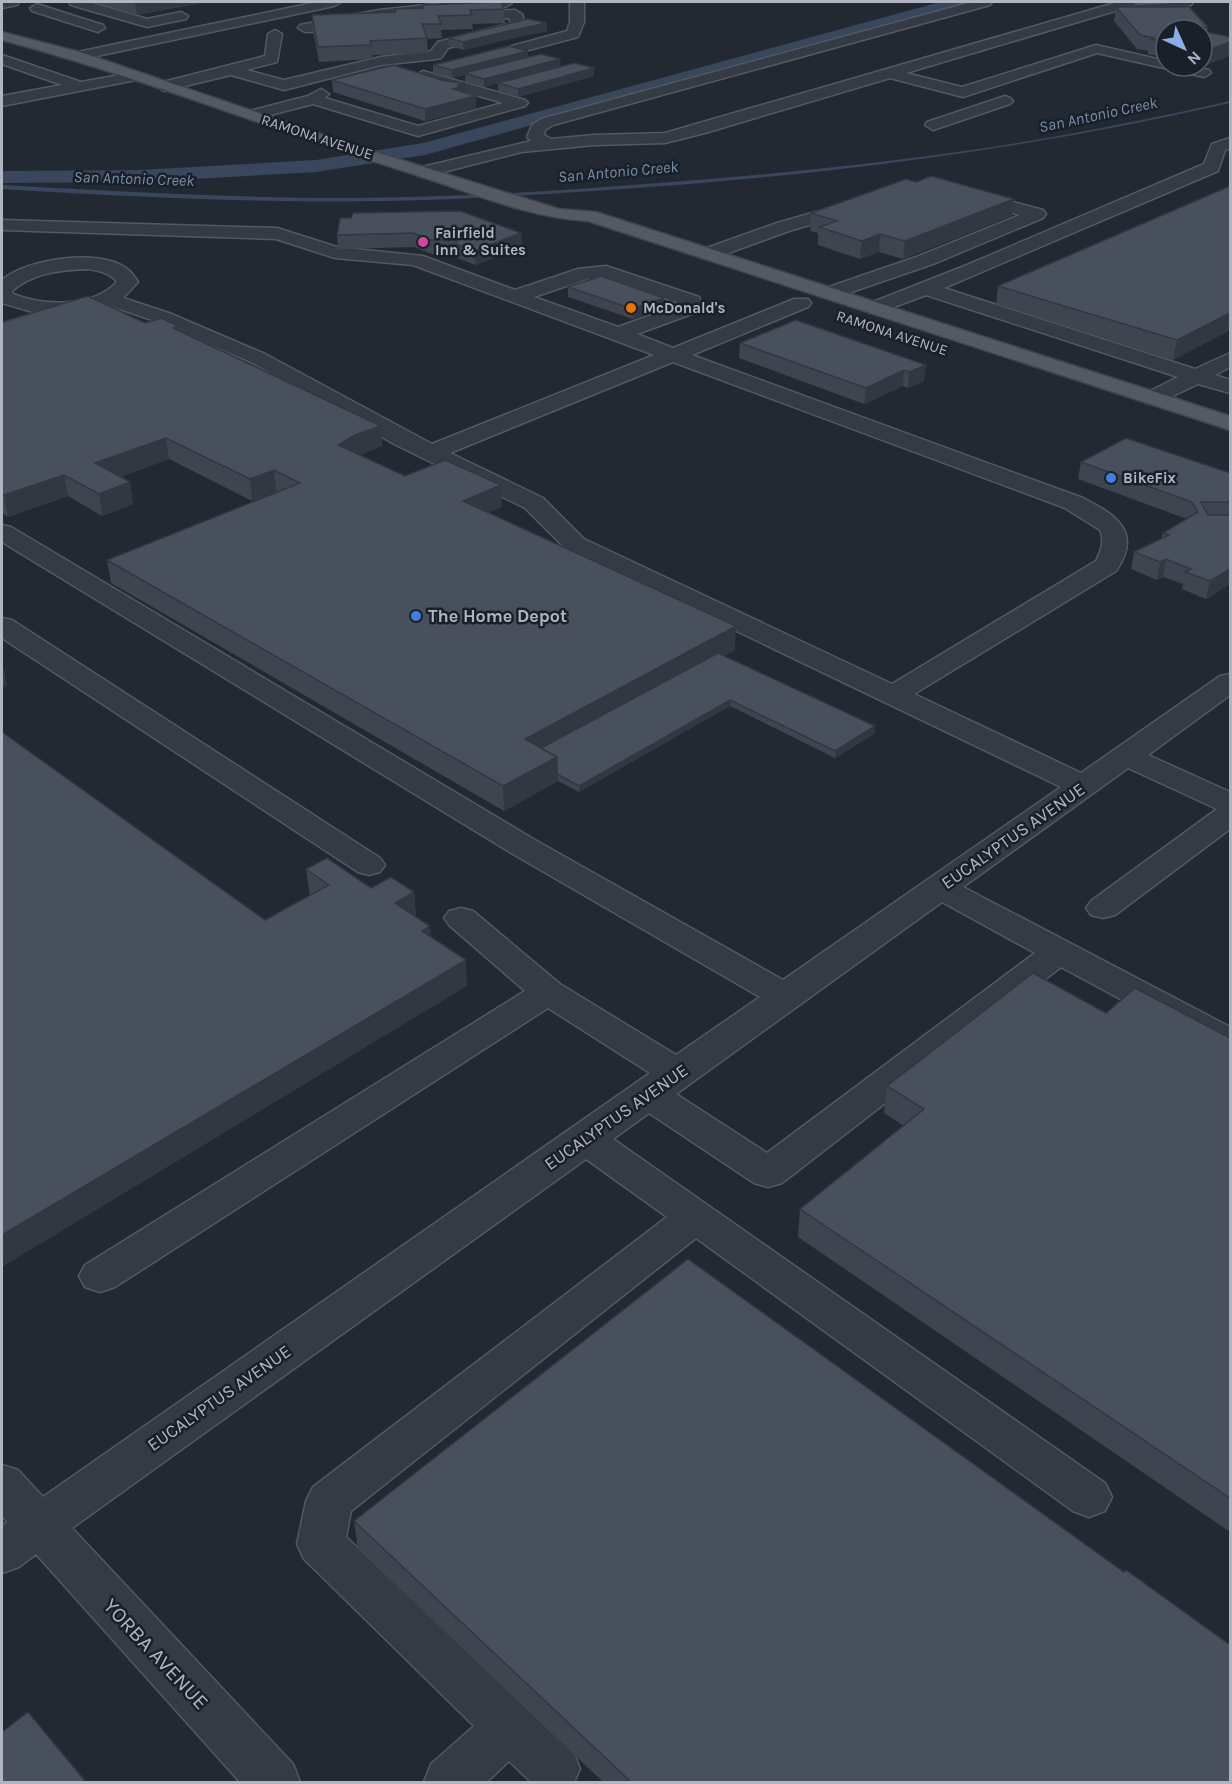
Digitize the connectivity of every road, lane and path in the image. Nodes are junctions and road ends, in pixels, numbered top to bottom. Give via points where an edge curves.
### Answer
1 (12, 2) edge
2 (75, 2) edge
3 (336, 2) edge
4 (577, 2) edge
5 (985, 2) edge
6 (1131, 2) edge
7 (1186, 2) edge
8 (505, 3) edge
9 (2, 4) edge
10 (37, 8) dead end
11 (1105, 9) junction
12 (198, 12) dead end
13 (216, 12) dead end
14 (242, 20) junction
15 (147, 23) junction
16 (2, 24) edge
17 (1024, 34) junction
18 (2, 36) edge
19 (1096, 49) junction
20 (78, 57) junction
21 (2, 58) edge
22 (1134, 58) junction
23 (203, 61) dead end
24 (1154, 62) edge
25 (289, 66) dead end
26 (1101, 69) dead end
27 (231, 70) junction
28 (418, 74) junction
29 (889, 74) junction
30 (136, 76) junction
31 (323, 76) junction
32 (164, 86) junction
33 (80, 87) junction
34 (1023, 95) dead end
35 (313, 99) junction
36 (2, 101) edge
37 (251, 115) junction
38 (933, 124) dead end
39 (1230, 142) edge
40 (547, 144) junction
41 (431, 175) junction
42 (950, 190) edge
43 (866, 202) edge
44 (557, 214) junction
45 (2, 225) edge
46 (708, 254) junction
47 (2, 269) edge
48 (24, 273) junction
49 (925, 288) junction
50 (2, 292) edge
51 (830, 293) junction
52 (516, 296) junction
53 (108, 299) junction
54 (801, 303) junction
55 (27, 306) junction
56 (875, 308) junction
57 (2, 319) edge
58 (619, 334) junction
59 (677, 355) junction
60 (1230, 359) edge
61 (1197, 376) junction
62 (1230, 387) edge
63 (1062, 390) dead end
64 (1154, 398) junction
65 (1230, 423) edge
66 (431, 453) junction
67 (2, 532) edge
68 (2, 626) edge
69 (1230, 682) edge
70 (893, 695) junction
71 (1126, 756) junction
72 (1084, 786) junction
73 (1230, 803) edge
74 (1230, 814) edge
75 (369, 865) dead end
76 (940, 888) junction
77 (1103, 908) dead end
78 (461, 918) dead end
79 (1059, 952) junction
80 (548, 992) junction
81 (786, 997) junction
82 (1230, 1042) edge
83 (663, 1084) junction
84 (585, 1139) junction
85 (695, 1217) junction
86 (100, 1276) dead end
87 (2, 1484) edge
88 (1089, 1497) dead end
89 (20, 1539) edge
90 (510, 1726) junction
91 (554, 1768) dead end
92 (274, 1782) edge
93 (450, 1782) edge

1 - 9 street
2 - 15 street
3 - 14 street
4 - 28 street via 573,34
5 - 40 street via 547,122 538,128 535,138
6 - 11 street
7 - 11 street via 1163,8
8 - 31 street via 362,14 300,29 368,26 406,18 514,14 518,25 443,45 436,55 381,61
10 - 15 street via 102,29
11 - 17 street
12 - 15 street
13 - 14 street
14 - 20 street
14 - 27 street via 285,32 269,36 272,59
16 - 20 main road, RAMONA AVENUE via 43,38
17 - 19 street
17 - 29 street
18 - 20 main road, RAMONA AVENUE
19 - 22 street
19 - 29 street via 963,92
20 - 30 main road, RAMONA AVENUE
21 - 33 street
22 - 24 street
22 - 26 street
23 - 27 street
25 - 31 street
27 - 31 street via 284,85
27 - 32 street
28 - 35 street via 395,72 328,88
28 - 35 street via 520,103 418,131
29 - 40 street via 665,138
30 - 32 main road, RAMONA AVENUE
30 - 33 street
32 - 37 main road, RAMONA AVENUE
33 - 36 street
34 - 38 street
35 - 37 street
37 - 41 main road, RAMONA AVENUE
39 - 49 street via 1218,147 1212,167
40 - 41 street via 488,155
41 - 44 main road, RAMONA AVENUE
42 - 51 street via 1037,214 926,260
43 - 46 street
44 - 46 main road, RAMONA AVENUE via 591,216
44 - 54 main road, RAMONA AVENUE via 569,226
45 - 52 street via 277,234 335,252 416,260
46 - 51 main road, RAMONA AVENUE
47 - 48 street
48 - 50 street via 8,281
48 - 53 street via 69,264 112,268 124,274 128,282
49 - 56 street
49 - 61 street
50 - 55 street via 16,304
51 - 54 main road
51 - 56 main road, RAMONA AVENUE
52 - 58 street
52 - 58 street via 585,273 606,272 692,301 693,307
53 - 55 street via 61,308
53 - 66 street via 162,317 258,358
54 - 59 street
54 - 63 main road, RAMONA AVENUE
55 - 57 street
56 - 64 main road, RAMONA AVENUE
58 - 59 street
59 - 66 street
59 - 70 street via 1074,502 1102,517 1115,534 1116,550 1107,566
60 - 61 street
61 - 62 street
61 - 64 street
64 - 65 main road, RAMONA AVENUE
66 - 70 street via 534,502 575,544
67 - 81 street via 524,847
68 - 75 street
69 - 71 street, EUCALYPTUS AVENUE
70 - 72 street
71 - 72 street, EUCALYPTUS AVENUE
71 - 73 street
72 - 76 street, EUCALYPTUS AVENUE
74 - 77 street
76 - 79 street
76 - 81 street, EUCALYPTUS AVENUE
78 - 80 street
79 - 82 street
79 - 83 street via 768,1173
80 - 83 street
80 - 86 street
81 - 83 street, EUCALYPTUS AVENUE
83 - 84 street, EUCALYPTUS AVENUE
84 - 85 street
84 - 89 street, EUCALYPTUS AVENUE
85 - 88 street
85 - 90 street via 329,1501 321,1544
87 - 89 street, YORBA AVENUE
89 - 92 street, YORBA AVENUE
90 - 91 street
90 - 93 street

